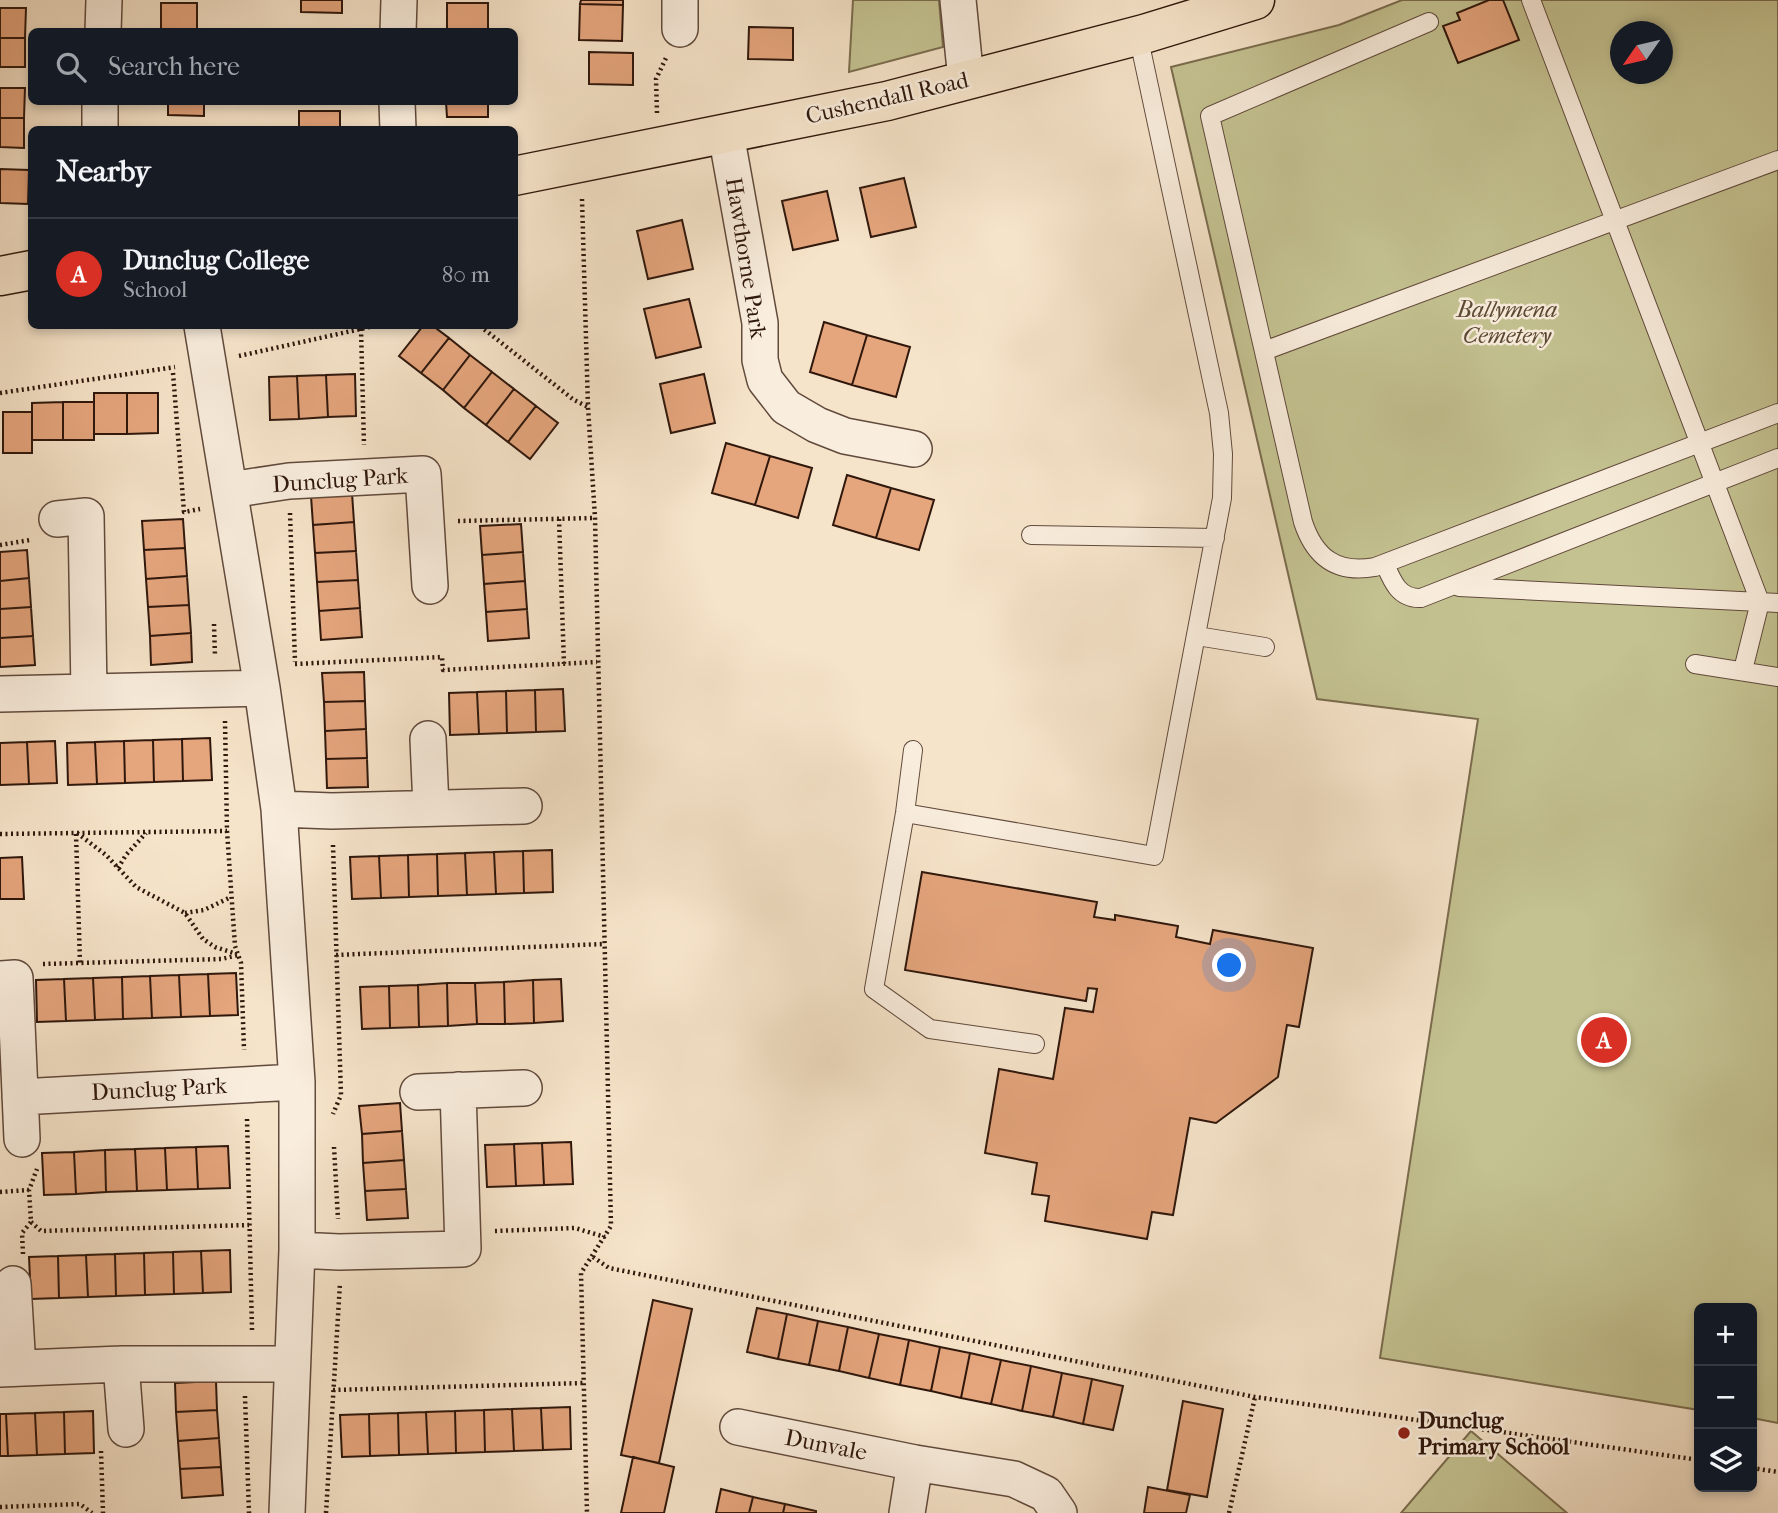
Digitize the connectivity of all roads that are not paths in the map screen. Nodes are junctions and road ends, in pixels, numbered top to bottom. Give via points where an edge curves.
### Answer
1 (104, 0) edge
2 (400, 0) edge
3 (958, 0) edge
4 (1255, 0) edge
5 (1531, 0) edge
6 (1429, 22) dead end
7 (103, 28) edge
8 (398, 28) edge
9 (1138, 35) junction
10 (966, 80) junction
11 (397, 105) edge
12 (398, 126) edge
13 (726, 134) junction
14 (1778, 160) edge
15 (518, 175) edge
16 (1615, 219) junction
17 (28, 272) edge
18 (0, 276) edge
19 (203, 329) edge
20 (1264, 351) junction
21 (1778, 413) edge
22 (1700, 443) junction
23 (914, 449) dead end
24 (1778, 458) edge
25 (1715, 483) junction
26 (230, 490) junction
27 (57, 519) dead end
28 (1031, 535) dead end
29 (1215, 538) junction
30 (1385, 564) junction
31 (430, 586) dead end
32 (1451, 587) junction
33 (1760, 602) junction
34 (1778, 603) edge
35 (1197, 636) junction
36 (1265, 647) dead end
37 (1695, 664) dead end
38 (1743, 670) junction
39 (1778, 677) edge
40 (262, 688) junction
41 (89, 692) junction
42 (0, 694) edge
43 (428, 739) dead end
44 (913, 750) dead end
45 (524, 806) dead end
46 (431, 807) junction
47 (279, 809) junction
48 (905, 813) junction
49 (8, 978) edge
50 (1035, 1044) dead end
51 (297, 1082) junction
52 (524, 1088) dead end
53 (458, 1090) junction
54 (418, 1092) dead end
55 (20, 1097) junction
56 (22, 1139) road end
57 (297, 1251) junction
58 (13, 1284) road end
59 (121, 1364) junction
60 (292, 1364) junction
61 (9, 1368) edge
62 (738, 1427) dead end
63 (126, 1429) road end
64 (915, 1463) junction
65 (286, 1513) edge
66 (907, 1513) edge
67 (1059, 1513) edge

1 - 7 street
2 - 8 street
3 - 10 street
4 - 9 main road, Cushendall Road
5 - 16 lane
6 - 20 lane via 1210,116
9 - 10 main road, Cushendall Road
9 - 29 lane via 1219,413 1222,487
10 - 13 main road, Cushendall Road
11 - 12 street
13 - 15 main road, Cushendall Road
13 - 23 street, Hawthorne Park via 760,323 765,380 786,407 817,425 845,436
14 - 16 lane
16 - 20 lane
16 - 22 lane
17 - 18 main road
19 - 26 street
20 - 30 lane via 1303,522 1313,546 1339,566 1362,569
21 - 22 lane
22 - 25 lane
22 - 30 lane
24 - 25 lane
25 - 32 lane
25 - 33 lane
26 - 31 street, Dunclug Park via 289,481 423,474
26 - 40 street
27 - 41 street via 86,516
28 - 29 lane
29 - 35 lane
30 - 32 lane via 1398,590 1407,596 1421,598
32 - 33 lane
33 - 34 lane
33 - 38 lane
35 - 36 lane
35 - 48 lane via 1154,856
37 - 38 lane
38 - 39 lane
40 - 41 street
40 - 47 street
41 - 42 street
43 - 46 street
44 - 48 lane
45 - 46 street
46 - 47 street
47 - 51 street
48 - 50 lane via 874,989 930,1029
49 - 55 street
51 - 55 street, Dunclug Park
51 - 57 street
52 - 53 street
53 - 54 street
53 - 57 street via 463,1249
55 - 56 street
57 - 60 street
58 - 61 street
59 - 60 street
59 - 61 street
59 - 63 street
60 - 65 street
62 - 64 street, Dunvale
64 - 66 street
64 - 67 street, Dunvale via 1014,1479 1046,1494

